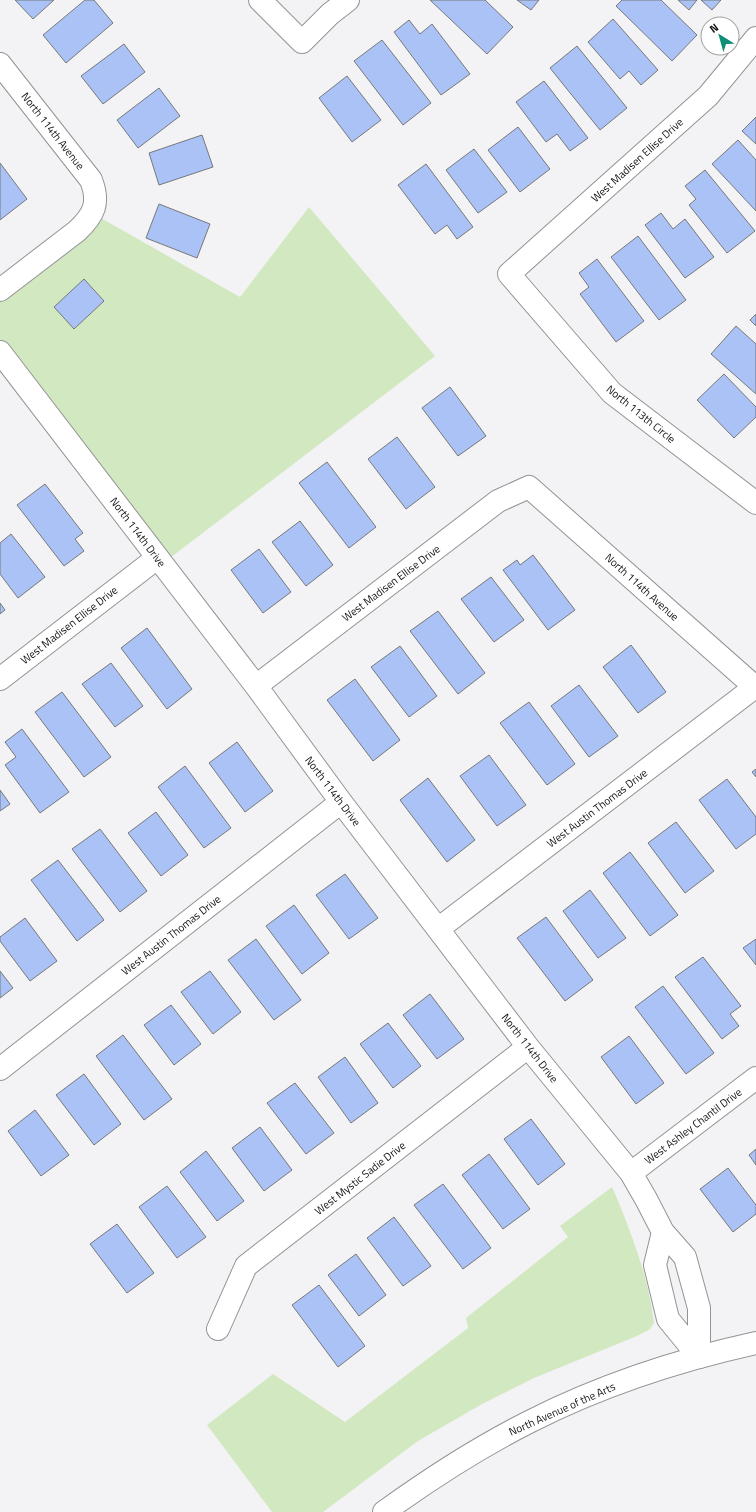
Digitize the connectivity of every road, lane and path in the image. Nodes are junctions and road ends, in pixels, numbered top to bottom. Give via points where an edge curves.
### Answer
1 (260, 0) edge
2 (348, 0) edge
3 (756, 38) edge
4 (0, 64) edge
5 (509, 274) joint
6 (0, 290) edge
7 (0, 352) edge
8 (529, 487) joint
9 (756, 503) edge
10 (157, 558) junction
11 (0, 679) edge
12 (256, 686) junction
13 (755, 687) joint
14 (341, 802) junction
15 (438, 929) junction
16 (528, 1047) junction
17 (0, 1069) edge
18 (756, 1078) edge
19 (631, 1173) junction
20 (663, 1232) junction
21 (218, 1329) dead end
22 (756, 1343) edge
23 (699, 1357) junction
24 (384, 1512) edge

1 - 2 street via 302,42
3 - 5 street, West Madisen Ellise Drive via 708,96
4 - 6 street, North 114th Avenue via 91,180 95,190 92,213 85,223
5 - 9 street, North 113th Circle via 612,393
7 - 10 street, North 114th Drive
8 - 12 street, West Madisen Ellise Drive via 498,501
8 - 13 street, North 114th Avenue
10 - 11 street, West Madisen Ellise Drive
10 - 12 street, North 114th Drive
12 - 14 street, North 114th Drive
13 - 15 street, West Austin Thomas Drive
14 - 15 street, North 114th Drive
14 - 17 street, West Austin Thomas Drive
15 - 16 street, North 114th Drive
16 - 19 street, North 114th Drive
16 - 21 street, West Mystic Sadie Drive via 246,1266
18 - 19 street, West Ashley Chantil Drive
19 - 20 street, North 114th Drive
20 - 23 street, North 114th Drive via 685,1257 699,1308
20 - 23 street via 655,1265 668,1319
22 - 23 street, North Avenue of the Arts
23 - 24 street, North Avenue of the Arts via 622,1382 531,1420 446,1469

